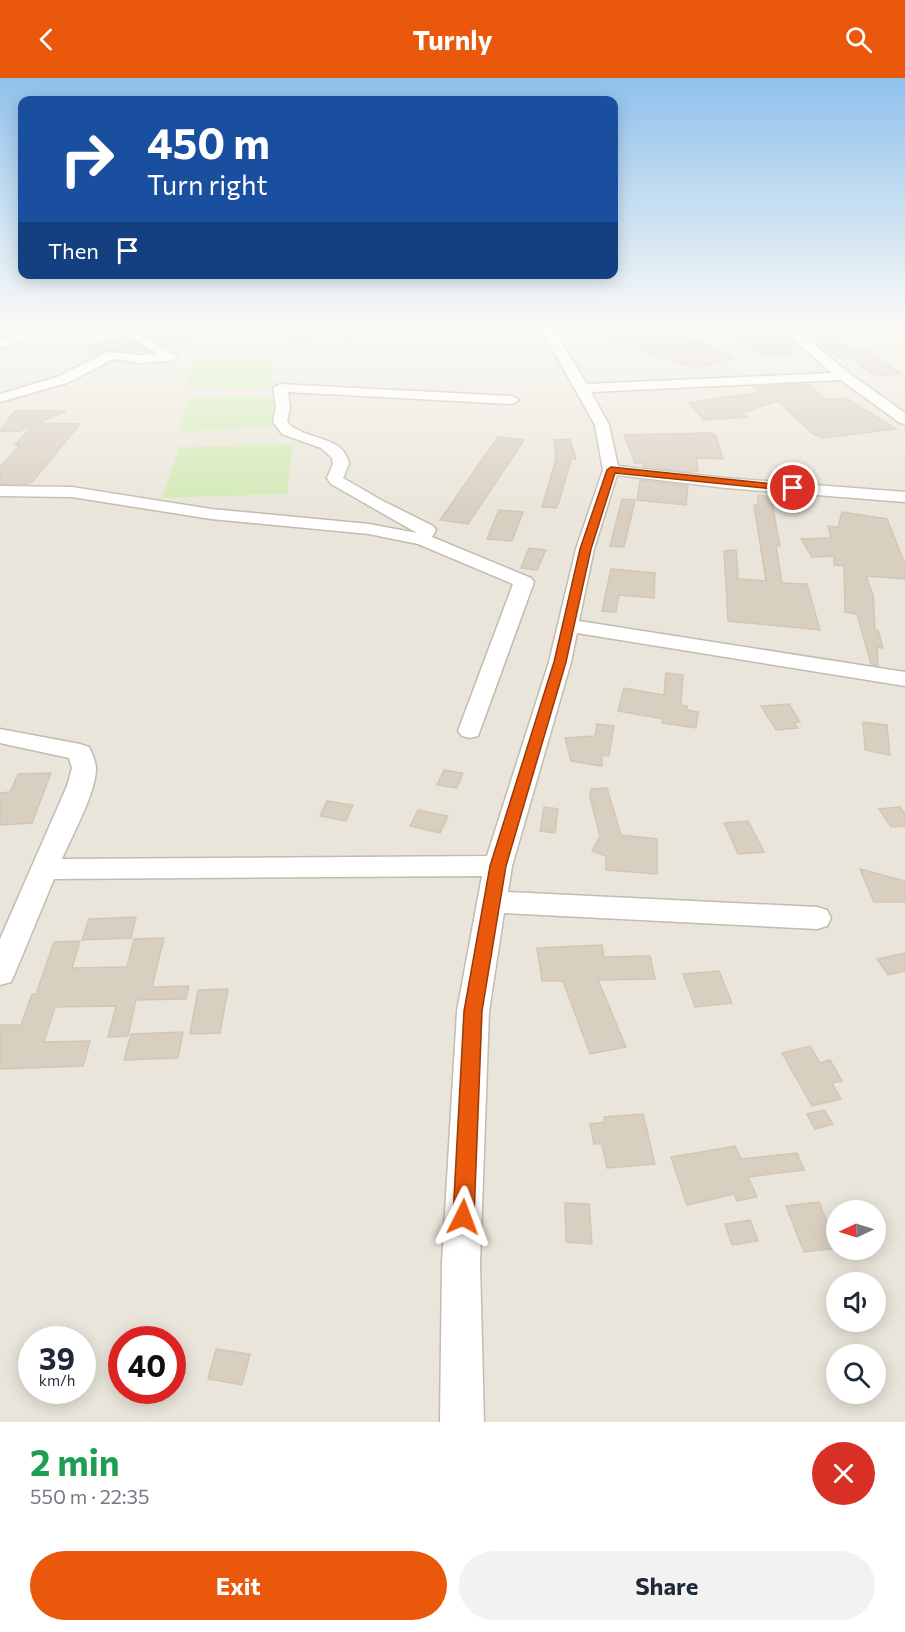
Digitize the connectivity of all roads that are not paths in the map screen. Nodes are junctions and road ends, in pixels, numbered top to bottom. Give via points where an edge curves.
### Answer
1 (35, 388) edge
2 (583, 388) joint
3 (589, 388) edge
4 (860, 388) edge
5 (0, 398) edge
6 (512, 400) dead end
7 (905, 420) edge
8 (611, 470) junction
9 (0, 490) edge
10 (905, 497) edge
11 (423, 540) junction
12 (570, 626) junction
13 (905, 679) edge
14 (470, 731) dead end
15 (0, 736) edge
16 (498, 866) junction
17 (44, 869) junction
18 (492, 902) junction
19 (817, 918) dead end
20 (0, 973) edge
21 (462, 1422) edge

1 - 5 street
2 - 3 street
2 - 8 street via 602,425
4 - 7 street
6 - 11 street via 280,388 280,422 287,431 326,445 339,457 334,478 337,481 427,530
8 - 10 street
8 - 12 street via 585,549
9 - 11 street via 72,492
11 - 14 street via 524,582
12 - 13 street
12 - 16 street
15 - 17 street via 80,752 84,768 80,786
16 - 17 street
16 - 18 street
17 - 20 street
18 - 19 street
18 - 21 street via 473,1011 461,1263

